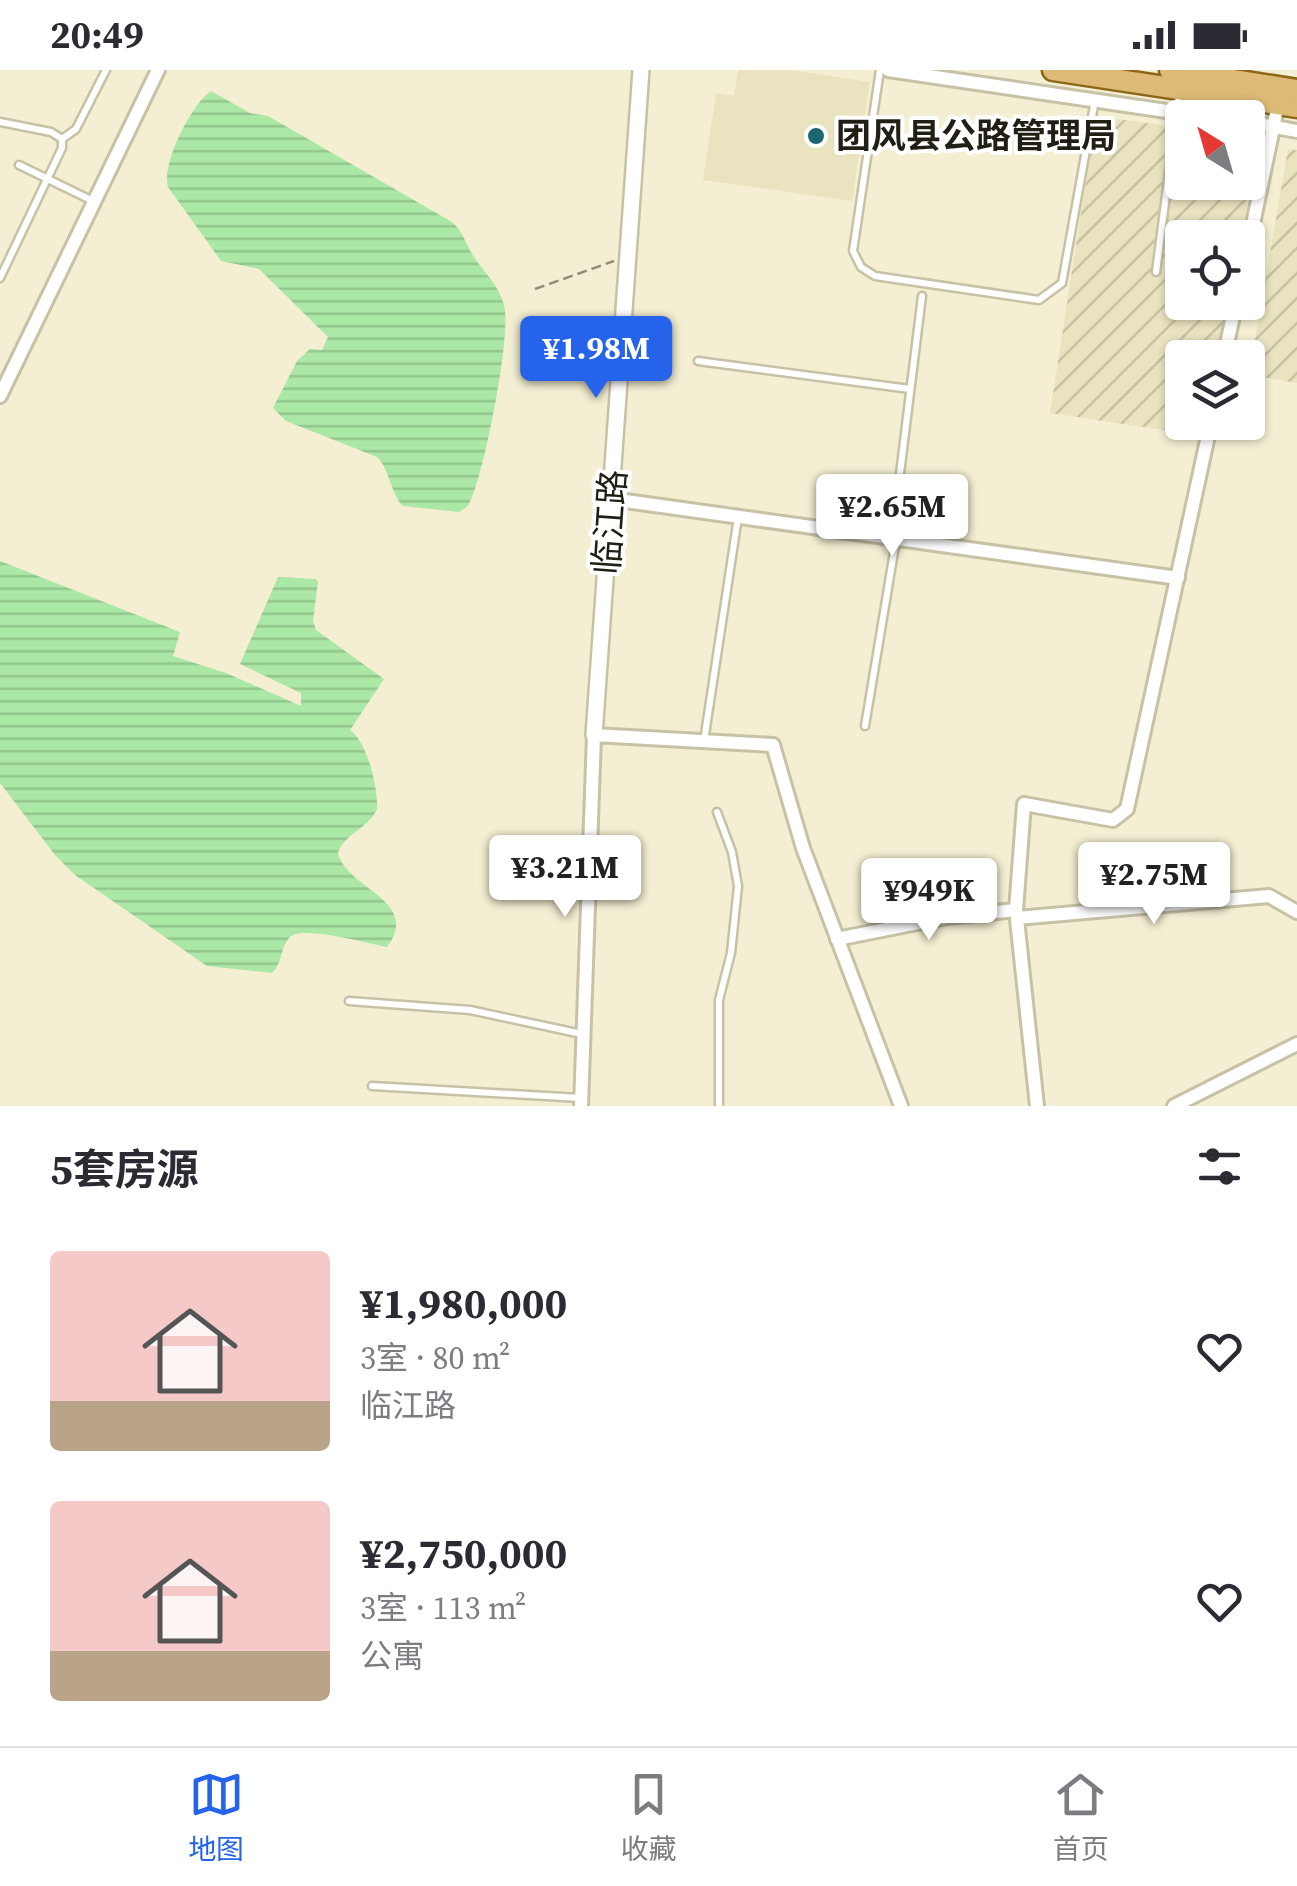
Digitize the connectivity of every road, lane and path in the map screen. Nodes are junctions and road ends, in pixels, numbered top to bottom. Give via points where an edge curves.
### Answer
1 (106, 70) edge
2 (158, 70) edge
3 (641, 70) edge
4 (880, 70) edge
5 (888, 70) edge
6 (1052, 70) edge
7 (1175, 79) edge
8 (1297, 90) edge
9 (1095, 100) junction
10 (1288, 105) edge
11 (1165, 110) edge
12 (0, 122) edge
13 (1265, 125) edge
14 (1273, 127) junction
15 (1297, 131) edge
16 (62, 139) junction
17 (19, 166) dead end
18 (46, 178) junction
19 (1165, 200) edge
20 (94, 201) junction
21 (1254, 220) edge
22 (628, 258) junction
23 (1156, 272) dead end
24 (0, 278) edge
25 (535, 289) dead end
26 (922, 296) dead end
27 (698, 361) dead end
28 (910, 389) junction
29 (0, 396) edge
30 (1206, 440) edge
31 (612, 500) junction
32 (738, 516) junction
33 (894, 538) junction
34 (1178, 578) junction
35 (865, 726) dead end
36 (594, 734) junction
37 (704, 741) junction
38 (718, 812) dead end
39 (1297, 912) edge
40 (1017, 914) junction
41 (837, 940) junction
42 (349, 1001) dead end
43 (582, 1034) junction
44 (1297, 1044) edge
45 (372, 1086) dead end
46 (581, 1102) edge
47 (719, 1106) edge
48 (901, 1106) edge
49 (1037, 1106) edge
50 (1174, 1106) edge

1 - 16 lane via 76,130
2 - 20 street
3 - 22 street, 临江路
4 - 9 lane via 853,251 861,268 875,276 1040,300 1062,283
5 - 9 street
6 - 7 main road
7 - 8 main road
7 - 10 main road
9 - 11 street
10 - 14 street
12 - 16 lane
13 - 14 street
14 - 15 street
14 - 21 street
16 - 18 lane
17 - 18 lane
18 - 20 lane
18 - 24 lane
19 - 23 lane
20 - 29 street
22 - 25 path
22 - 31 street, 临江路
26 - 28 lane
27 - 28 lane
28 - 33 lane
30 - 34 street
31 - 32 street
31 - 36 street, 临江路
32 - 33 street
32 - 37 lane
33 - 34 street
33 - 35 lane
34 - 40 street via 1127,809 1113,820 1024,804
36 - 37 street
36 - 43 street
37 - 41 street via 773,745
38 - 47 lane via 738,886 720,1000
39 - 40 street via 1270,896
40 - 41 street via 946,918
40 - 49 street
41 - 48 street
42 - 43 lane via 470,1010
43 - 46 street
44 - 50 street
45 - 46 lane

